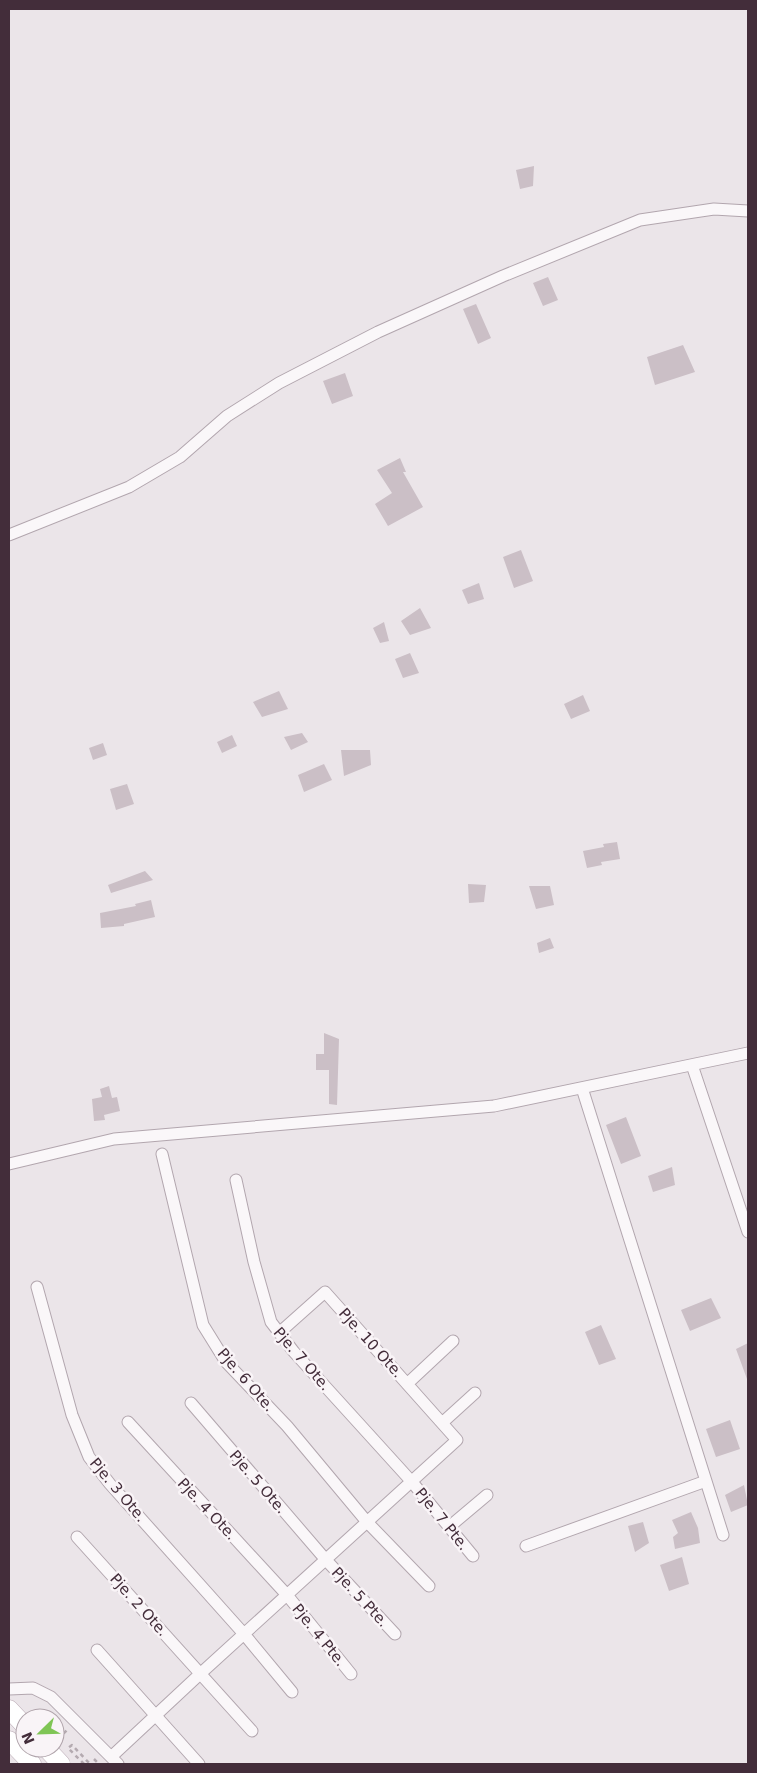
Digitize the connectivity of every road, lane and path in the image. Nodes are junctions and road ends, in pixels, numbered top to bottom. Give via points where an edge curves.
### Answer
1 (748, 211) edge
2 (9, 535) edge
3 (748, 1053) edge
4 (692, 1065) junction
5 (582, 1088) junction
6 (162, 1154) dead end
7 (9, 1164) edge
8 (236, 1180) dead end
9 (748, 1232) edge
10 (37, 1287) dead end
11 (279, 1333) junction
12 (453, 1341) dead end
13 (407, 1384) junction
14 (475, 1393) dead end
15 (191, 1403) dead end
16 (128, 1422) dead end
17 (442, 1423) junction
18 (706, 1481) junction
19 (412, 1482) junction
20 (486, 1495) dead end
21 (367, 1522) junction
22 (449, 1527) junction
23 (723, 1535) dead end
24 (78, 1537) dead end
25 (526, 1546) dead end
26 (473, 1556) dead end
27 (326, 1560) junction
28 (429, 1586) dead end
29 (287, 1595) junction
30 (244, 1634) junction
31 (394, 1634) dead end
32 (97, 1650) dead end
33 (200, 1674) junction
34 (351, 1674) dead end
35 (9, 1689) edge
36 (292, 1692) dead end
37 (156, 1715) junction
38 (252, 1731) dead end
39 (65, 1732) edge
40 (73, 1736) dead end
41 (9, 1740) edge
42 (91, 1756) dead end
43 (114, 1761) edge
44 (32, 1764) edge
45 (84, 1764) edge
46 (90, 1764) edge
47 (99, 1764) edge
48 (199, 1764) edge

1 - 2 street via 714,209 640,220 504,276 378,332 279,383 227,416 180,457 129,487
3 - 4 street
4 - 5 street
4 - 9 street
5 - 7 street via 494,1106 114,1139
5 - 18 street
6 - 21 street, Pje. 6 Ote. via 203,1325 226,1362 287,1426
8 - 11 street, Pje. 7 Ote. via 254,1262 271,1322
10 - 30 street, Pje. 3 Ote. via 72,1415 89,1457
11 - 13 street, Pje. 10 Ote. via 325,1292
11 - 19 street, Pje. 7 Ote.
12 - 13 street
13 - 17 street, Pje. 10 Ote.
14 - 17 street
15 - 27 street, Pje. 5 Ote.
16 - 29 street, Pje. 4 Ote.
17 - 19 street, Pje. 10 Ote. via 457,1440
18 - 23 street
18 - 25 street
19 - 21 street
19 - 22 street, Pje. 7 Pte.
20 - 22 street
21 - 27 street
21 - 28 street, Pje. 6 Ote.
22 - 26 street, Pje. 7 Pte.
24 - 33 street, Pje. 2 Ote.
27 - 29 street
27 - 31 street, Pje. 5 Pte.
29 - 30 street
29 - 34 street, Pje. 4 Pte.
30 - 33 street
30 - 36 street, Pje. 3 Ote.
32 - 37 street
33 - 37 street
33 - 38 street, Pje. 2 Ote.
35 - 43 street via 33,1688 51,1697
37 - 43 street
37 - 48 street
39 - 40 path via 67,1730
41 - 44 main road
42 - 47 path
45 - 46 path via 68,1748 72,1745

